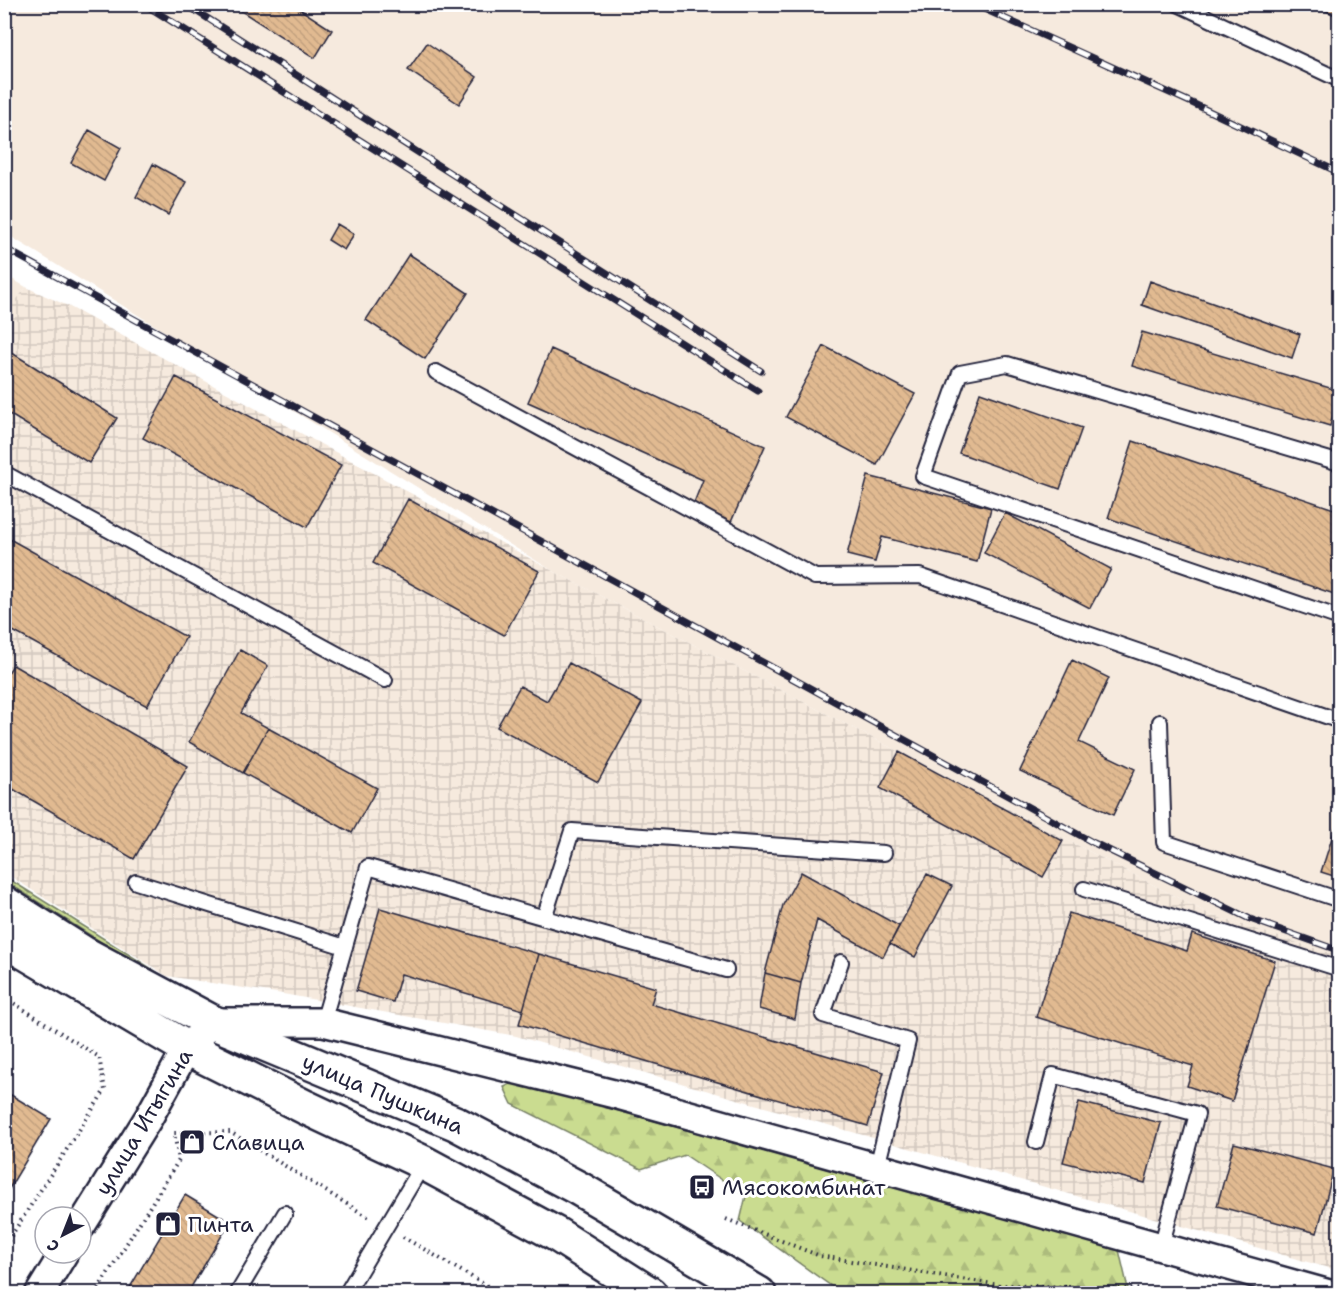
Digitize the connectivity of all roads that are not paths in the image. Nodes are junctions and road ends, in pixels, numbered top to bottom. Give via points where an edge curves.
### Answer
1 (1178, 4) edge
2 (1340, 80) edge
3 (436, 372) dead end
4 (1340, 463) edge
5 (4, 473) edge
6 (1340, 618) edge
7 (385, 680) dead end
8 (1340, 721) edge
9 (1160, 722) dead end
10 (884, 853) dead end
11 (136, 882) dead end
12 (1084, 889) dead end
13 (1340, 900) edge
14 (4, 903) edge
15 (544, 918) junction
16 (4, 939) edge
17 (345, 947) junction
18 (841, 962) dead end
19 (1340, 969) edge
20 (726, 970) dead end
21 (212, 1022) junction
22 (323, 1022) junction
23 (187, 1048) junction
24 (1036, 1142) dead end
25 (424, 1163) junction
26 (877, 1167) junction
27 (93, 1207) edge
28 (285, 1214) dead end
29 (1161, 1247) junction
30 (56, 1265) edge
31 (39, 1293) edge
32 (237, 1293) edge
33 (346, 1293) edge
34 (650, 1293) edge
35 (759, 1293) edge
36 (1329, 1293) edge

1 - 2 lane
3 - 8 lane via 815,577 920,576
4 - 6 lane via 1007,364 960,373 923,476
5 - 7 lane
9 - 13 lane via 1164,842
10 - 15 lane via 572,831
11 - 17 lane
12 - 19 lane
14 - 21 main road, улица Пушкина via 83,953
15 - 17 lane via 368,867
15 - 20 lane
16 - 23 main road, улица Пушкина
17 - 22 lane
18 - 26 lane via 823,1015 908,1041
21 - 22 street
21 - 23 street, улица Итыгина
21 - 35 main road, улица Пушкина via 454,1123 578,1188
22 - 26 street via 618,1095
23 - 25 main road, улица Пушкина
23 - 27 street, улица Итыгина
24 - 29 lane via 1053,1076 1197,1114
25 - 33 lane
25 - 34 main road, улица Пушкина via 555,1234
26 - 29 street
28 - 32 lane
29 - 36 street
30 - 31 street

